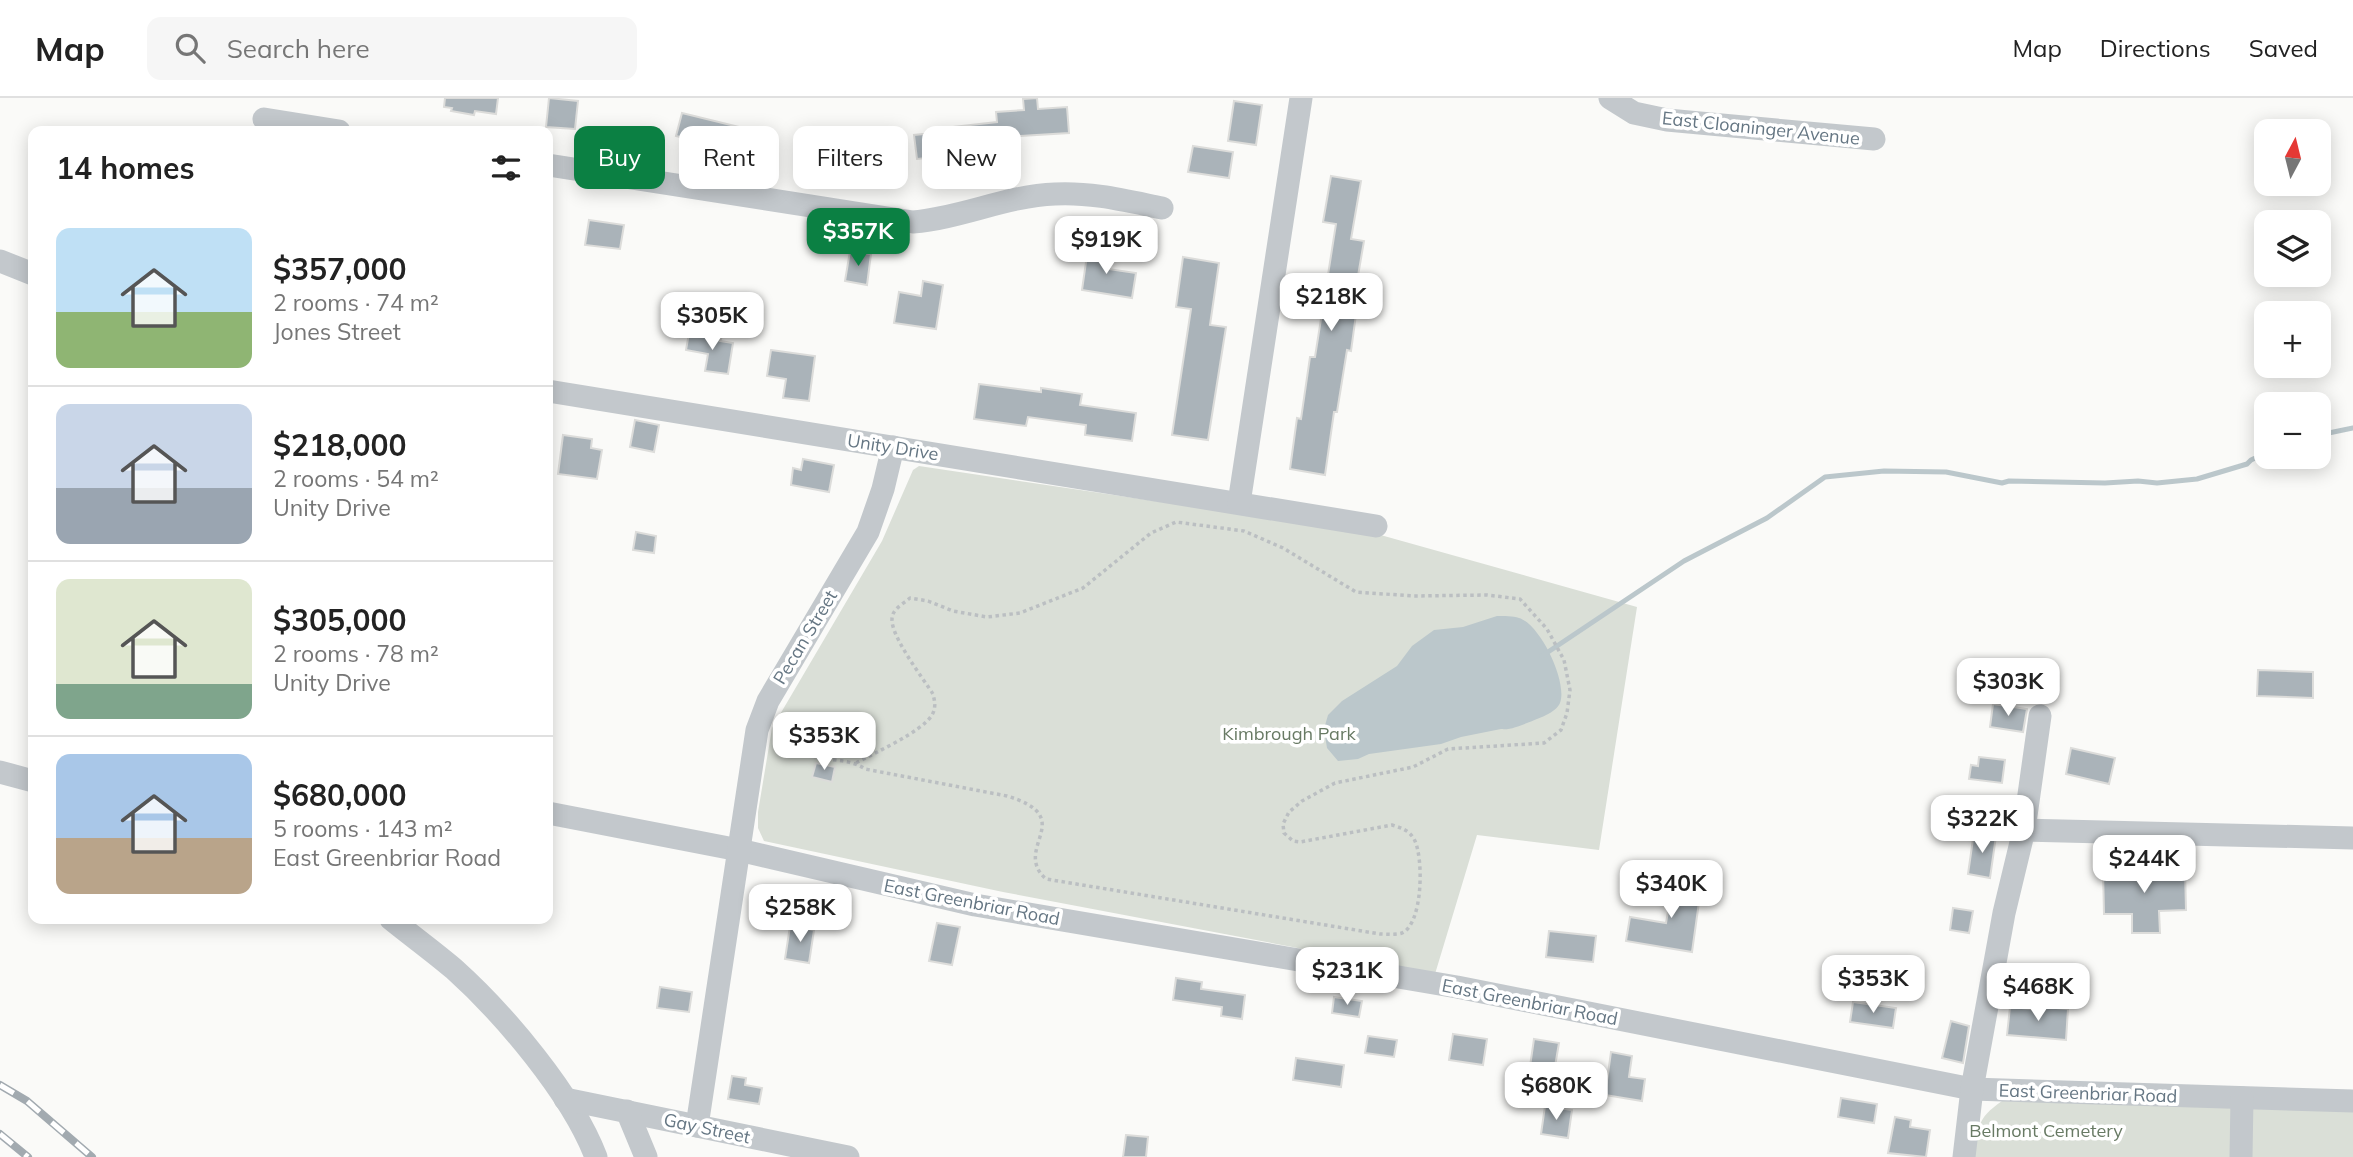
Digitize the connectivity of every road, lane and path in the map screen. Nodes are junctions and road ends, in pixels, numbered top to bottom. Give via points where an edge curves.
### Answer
1 (1301, 98) edge
2 (1610, 98) edge
3 (264, 116) edge
4 (314, 126) edge
5 (1874, 139) dead end
6 (553, 166) edge
7 (1162, 208) dead end
8 (0, 261) edge
9 (28, 272) edge
10 (553, 392) edge
11 (893, 447) junction
12 (1239, 503) junction
13 (1376, 526) dead end
14 (2040, 716) dead end
15 (757, 730) junction
16 (856, 763) junction
17 (0, 772) edge
18 (28, 780) edge
19 (553, 814) edge
20 (2024, 830) junction
21 (2353, 838) edge
22 (739, 850) junction
23 (397, 924) edge
24 (1972, 1088) junction
25 (2242, 1098) junction
26 (565, 1099) junction
27 (2353, 1101) edge
28 (627, 1111) junction
29 (697, 1126) junction
30 (596, 1157) edge
31 (646, 1157) edge
32 (848, 1157) edge
33 (1964, 1157) edge
34 (2241, 1157) edge

1 - 12 street
2 - 5 street, East Cloaninger Avenue via 1634,113 1667,120
3 - 4 street
6 - 7 street via 912,222 1054,194
8 - 9 street
10 - 11 street, Unity Drive
11 - 12 street, Unity Drive
11 - 15 street, Pecan Street via 868,532 768,701
12 - 13 street, Unity Drive
14 - 20 street
15 - 16 path via 792,749
15 - 22 street, Pecan Street
16 - 16 path via 865,769 1027,802 1039,811 1044,824 1034,861 1045,879 1380,934 1402,933 1411,924 1421,872 1415,840 1406,830 1391,825 1293,841 1284,833 1283,824 1290,812 1335,783 1413,767 1448,749 1544,743 1561,730 1570,690 1564,660 1547,629 1520,599 1356,592 1283,548 1244,531 1175,522 1151,533 1083,588 1020,614 987,617 910,598 891,619 898,641 936,704 921,727
17 - 18 street
19 - 22 street, East Greenbriar Road
20 - 21 street
20 - 24 street
22 - 24 street, East Greenbriar Road via 975,905 1457,987
22 - 29 street, Pecan Street
23 - 26 street via 455,970 505,1022
24 - 25 street, East Greenbriar Road
24 - 33 street
25 - 27 street, East Greenbriar Road
25 - 34 street
26 - 28 street, Gay Street
26 - 30 street
28 - 29 street, Gay Street
28 - 31 street
29 - 32 street, Gay Street

